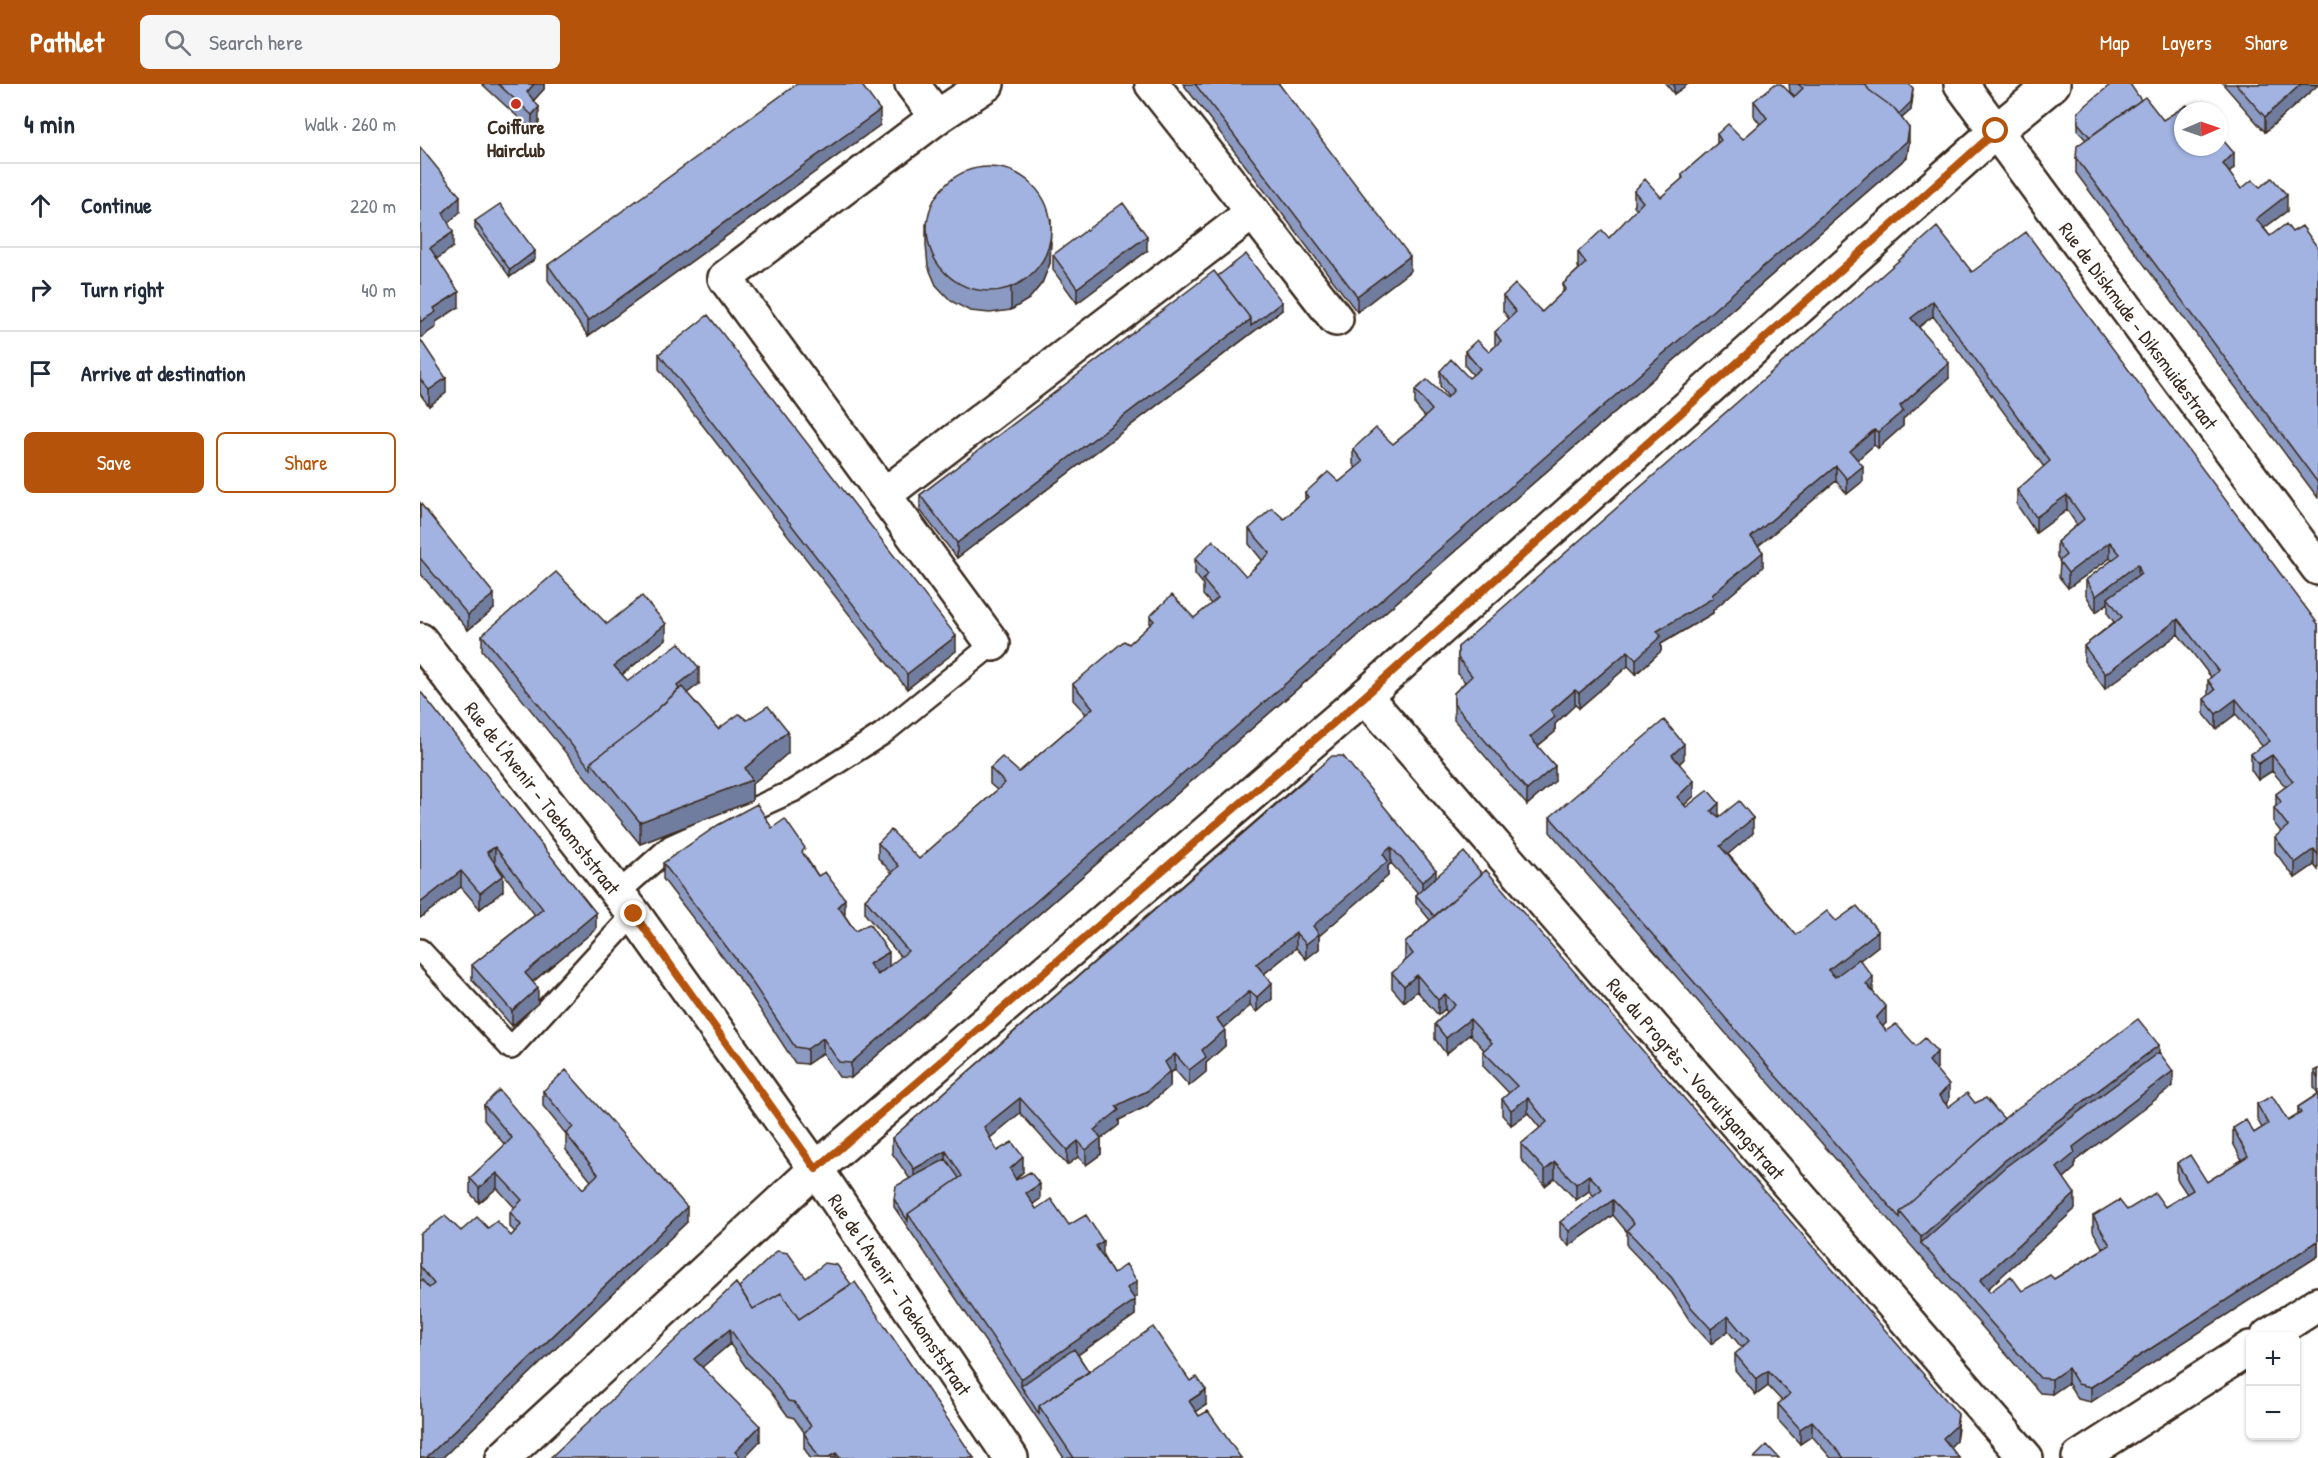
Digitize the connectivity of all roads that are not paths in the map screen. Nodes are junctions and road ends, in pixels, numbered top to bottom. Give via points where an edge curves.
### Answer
1 (912, 84) edge
2 (987, 84) edge
3 (1152, 84) edge
4 (1961, 84) edge
5 (2053, 84) edge
6 (938, 117) junction
7 (1996, 131) junction
8 (1252, 212) junction
9 (1336, 320) dead end
10 (884, 495) junction
11 (2318, 568) edge
12 (420, 640) edge
13 (993, 644) joint
14 (1365, 696) junction
15 (626, 903) junction
16 (420, 950) edge
17 (816, 1169) junction
18 (2318, 1304) edge
19 (2274, 1332) edge
20 (2246, 1351) edge
21 (503, 1458) edge
22 (1011, 1458) edge
23 (2026, 1458) edge
24 (2079, 1458) edge

1 - 6 street
2 - 6 street
3 - 8 street
4 - 7 street, Rue de Diskmude - Diksmuidestraat
5 - 7 street
6 - 10 street via 725,278
7 - 11 street, Rue de Diskmude - Diksmuidestraat
7 - 14 street
8 - 9 street
8 - 10 street
10 - 13 street
12 - 15 street, Rue de l'Avenir - Toekomststraat
13 - 15 lane via 882,734 793,791 671,846
14 - 17 street
14 - 23 street, Rue du Progrès - Vooruitgangstraat
15 - 16 lane via 511,1048
15 - 17 street, Rue de l'Avenir - Toekomststraat
17 - 21 street
17 - 22 street, Rue de l'Avenir - Toekomststraat
18 - 19 street
20 - 24 street

